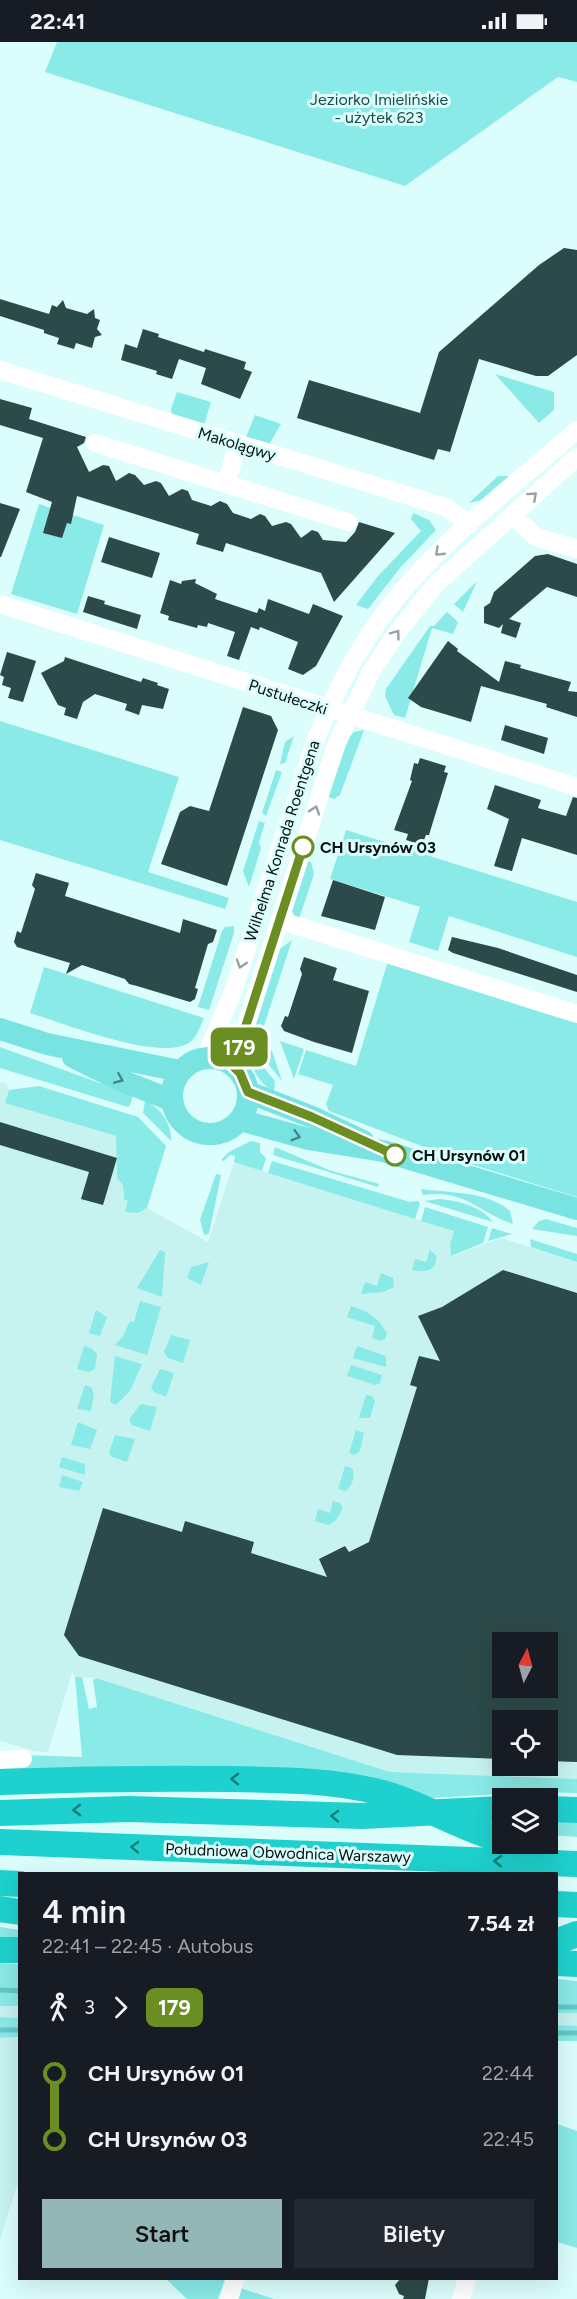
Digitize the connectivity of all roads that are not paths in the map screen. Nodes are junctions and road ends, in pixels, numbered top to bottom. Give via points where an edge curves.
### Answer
1 (0, 370) edge
2 (577, 430) edge
3 (95, 443) dead end
4 (238, 444) junction
5 (577, 457) edge
6 (226, 483) junction
7 (512, 515) junction
8 (348, 522) dead end
9 (470, 524) junction
10 (577, 549) edge
11 (0, 604) edge
12 (328, 710) junction
13 (349, 716) junction
14 (577, 787) edge
15 (279, 920) junction
16 (577, 1014) edge
17 (0, 1029) edge
18 (47, 1044) junction
19 (205, 1058) junction
20 (233, 1066) junction
21 (180, 1071) junction
22 (248, 1092) junction
23 (171, 1100) junction
24 (240, 1120) junction
25 (383, 1151) junction
26 (577, 1209) edge
27 (23, 1759) dead end
28 (0, 1760) edge
29 (0, 1782) edge
30 (492, 1809) edge
31 (558, 1809) edge
32 (577, 1810) edge
33 (0, 1813) edge
34 (492, 1837) edge
35 (0, 1842) edge
36 (558, 1854) edge
37 (577, 1858) edge
38 (577, 1864) edge
39 (0, 1883) edge
40 (18, 1884) edge
41 (558, 1904) edge
42 (577, 1905) edge
43 (0, 1909) edge
44 (18, 1912) edge
45 (577, 1934) edge
46 (558, 1941) edge
47 (0, 1950) edge
48 (18, 1950) edge
49 (558, 1963) edge
50 (577, 1964) edge
51 (235, 2280) edge
52 (466, 2280) edge
53 (229, 2299) edge
54 (461, 2299) edge

1 - 4 street, Makolągwy
2 - 9 street, Wilhelma Konrada Roentgena
3 - 6 street
4 - 6 street
4 - 9 street, Makolągwy via 445,507
7 -> 5 street, Wilhelma Konrada Roentgena
6 - 8 street
7 - 10 street via 536,537
13 -> 7 street, Wilhelma Konrada Roentgena via 380,657 417,606
9 -> 12 street, Wilhelma Konrada Roentgena via 413,578 385,612 355,657
11 - 12 street, Pustułeczki
12 - 13 street, Pustułeczki
12 -> 19 street, Wilhelma Konrada Roentgena via 232,994
13 - 14 street, Pustułeczki
15 -> 13 street, Wilhelma Konrada Roentgena
15 - 16 street
15 - 20 street, Wilhelma Konrada Roentgena
17 - 18 main road
18 - 21 main road
18 -> 23 main road
19 - 20 main road via 217,1058
19 - 21 main road
20 - 22 main road
21 - 23 main road
22 - 24 main road via 247,1107
22 - 25 main road
23 - 24 main road via 182,1123 197,1132 222,1132
24 -> 25 main road via 308,1139
25 - 26 main road
27 - 28 street
34 -> 29 highway via 378,1792 346,1785 209,1779
30 -> 33 highway via 393,1815 128,1809
31 - 32 highway
38 -> 35 highway, Południowa Obwodnica Warszawy
36 - 37 highway
39 - 40 highway
41 - 42 highway
43 - 44 highway
45 - 46 highway
47 - 48 highway
49 - 50 highway
51 - 53 street
52 - 54 street

